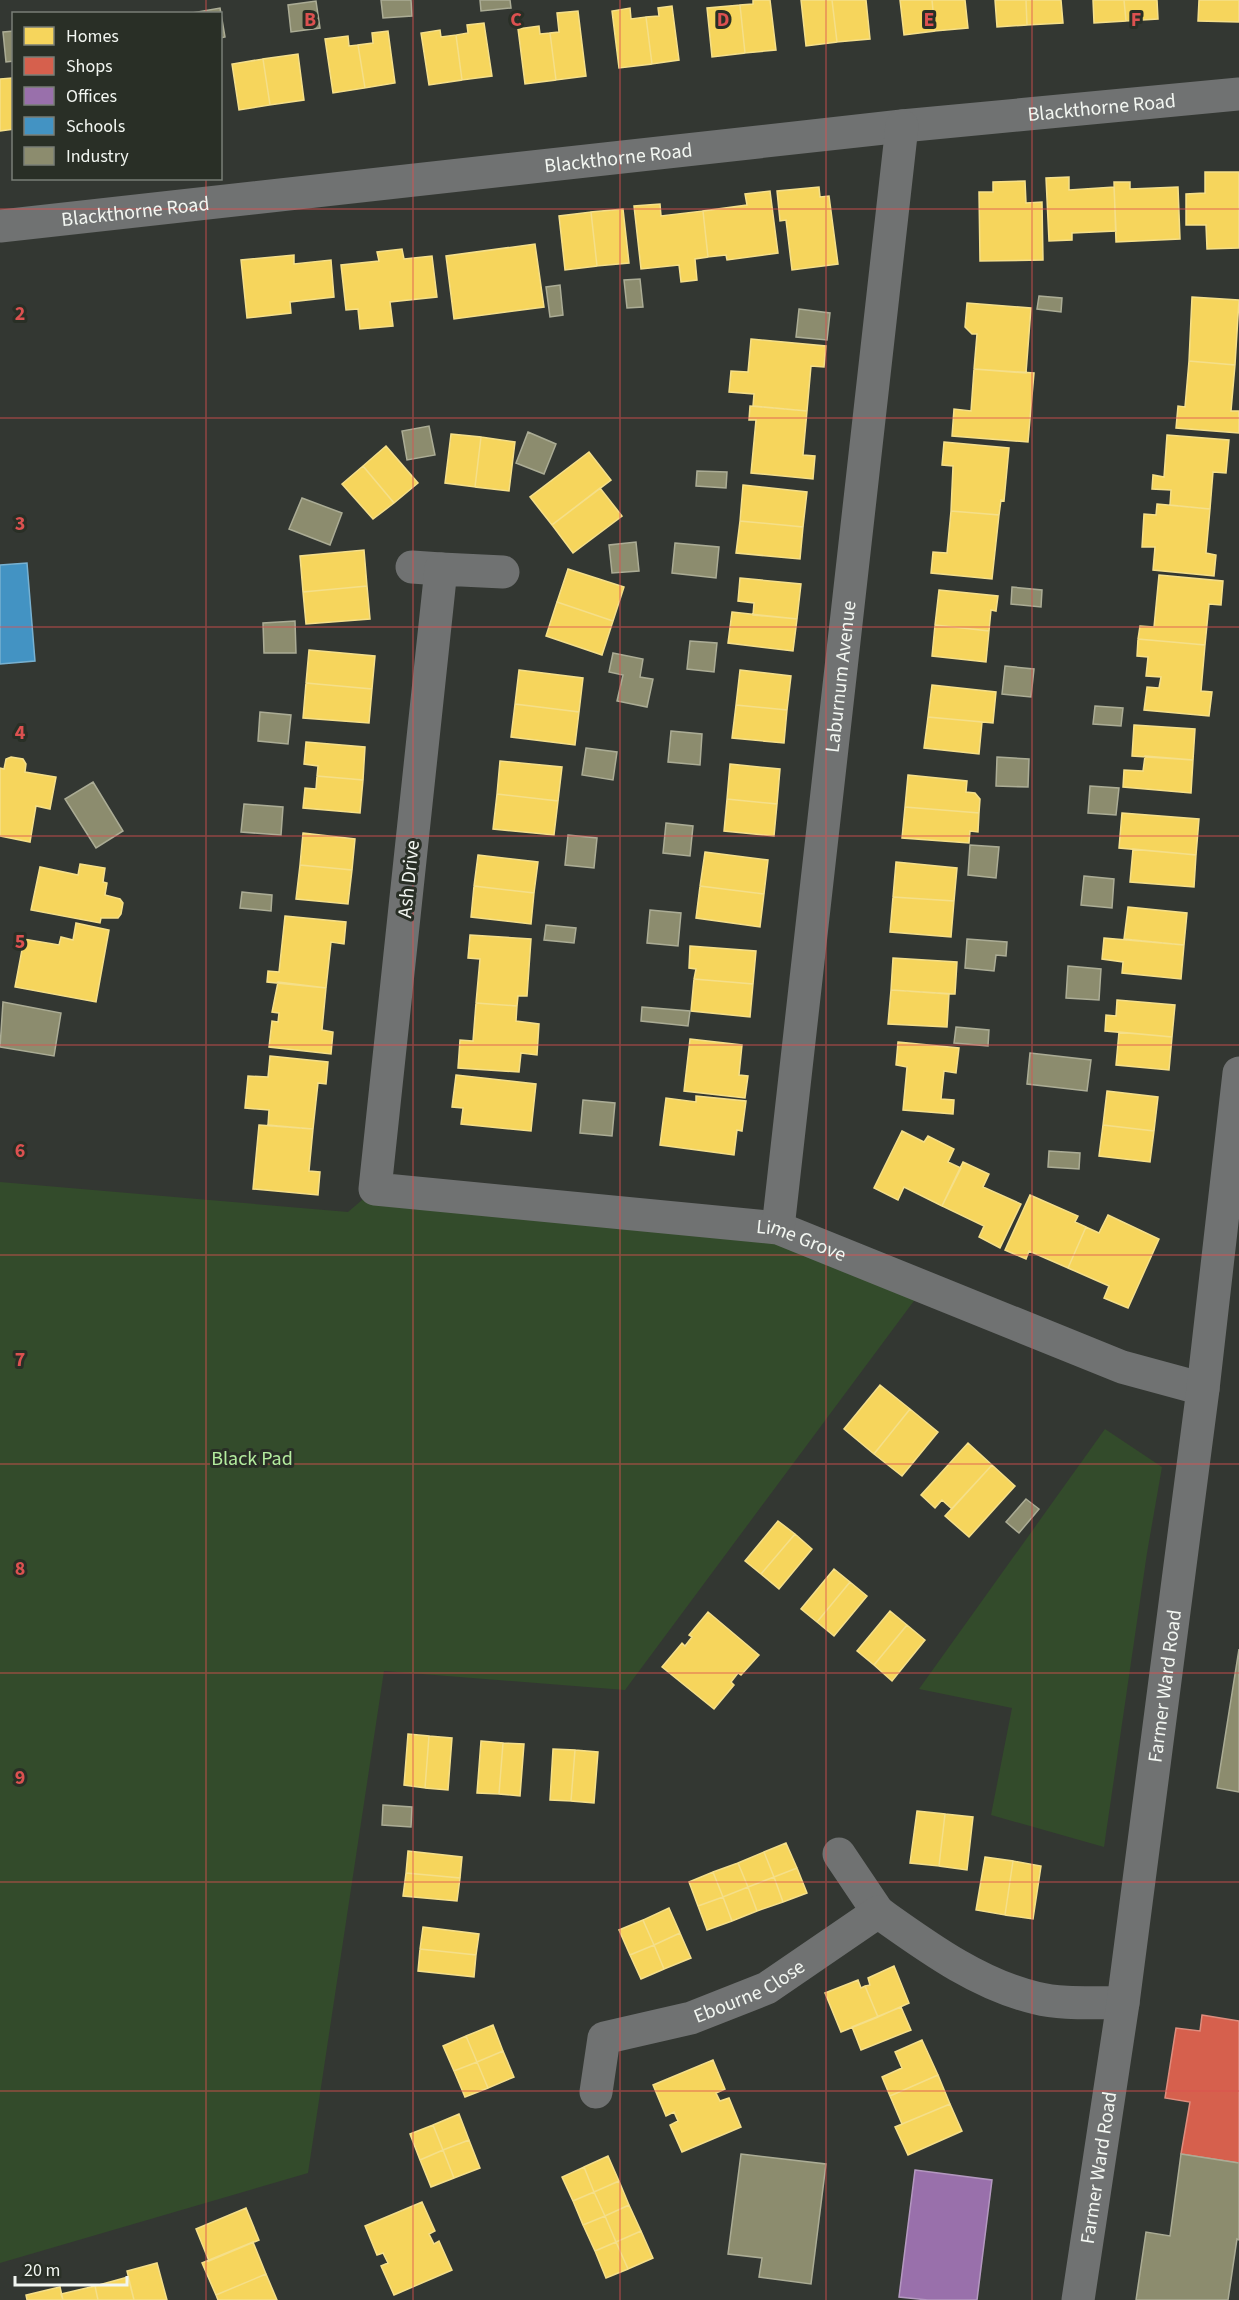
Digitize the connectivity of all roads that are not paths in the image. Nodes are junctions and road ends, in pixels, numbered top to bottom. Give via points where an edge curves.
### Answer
1 (1239, 94) edge
2 (902, 126) junction
3 (0, 226) edge
4 (503, 572) dead end
5 (1239, 1073) edge
6 (375, 1189) joint
7 (778, 1228) junction
8 (1203, 1389) junction
9 (839, 1854) dead end
10 (878, 1912) junction
11 (1123, 2003) junction
12 (596, 2092) dead end
13 (1078, 2300) edge

1 - 2 street, Blackthorne Road
2 - 3 street, Blackthorne Road
2 - 7 street, Laburnum Avenue
4 - 6 street, Ash Drive via 427,568
5 - 8 street, Farmer Ward Road
6 - 7 street, Lime Grove
7 - 8 street, Lime Grove via 1122,1367
8 - 11 street, Farmer Ward Road
9 - 10 street
10 - 11 street via 934,1952 995,1984 1037,1999
10 - 12 street, Ebourne Close via 767,1988 691,2018 602,2026
11 - 13 street, Farmer Ward Road

